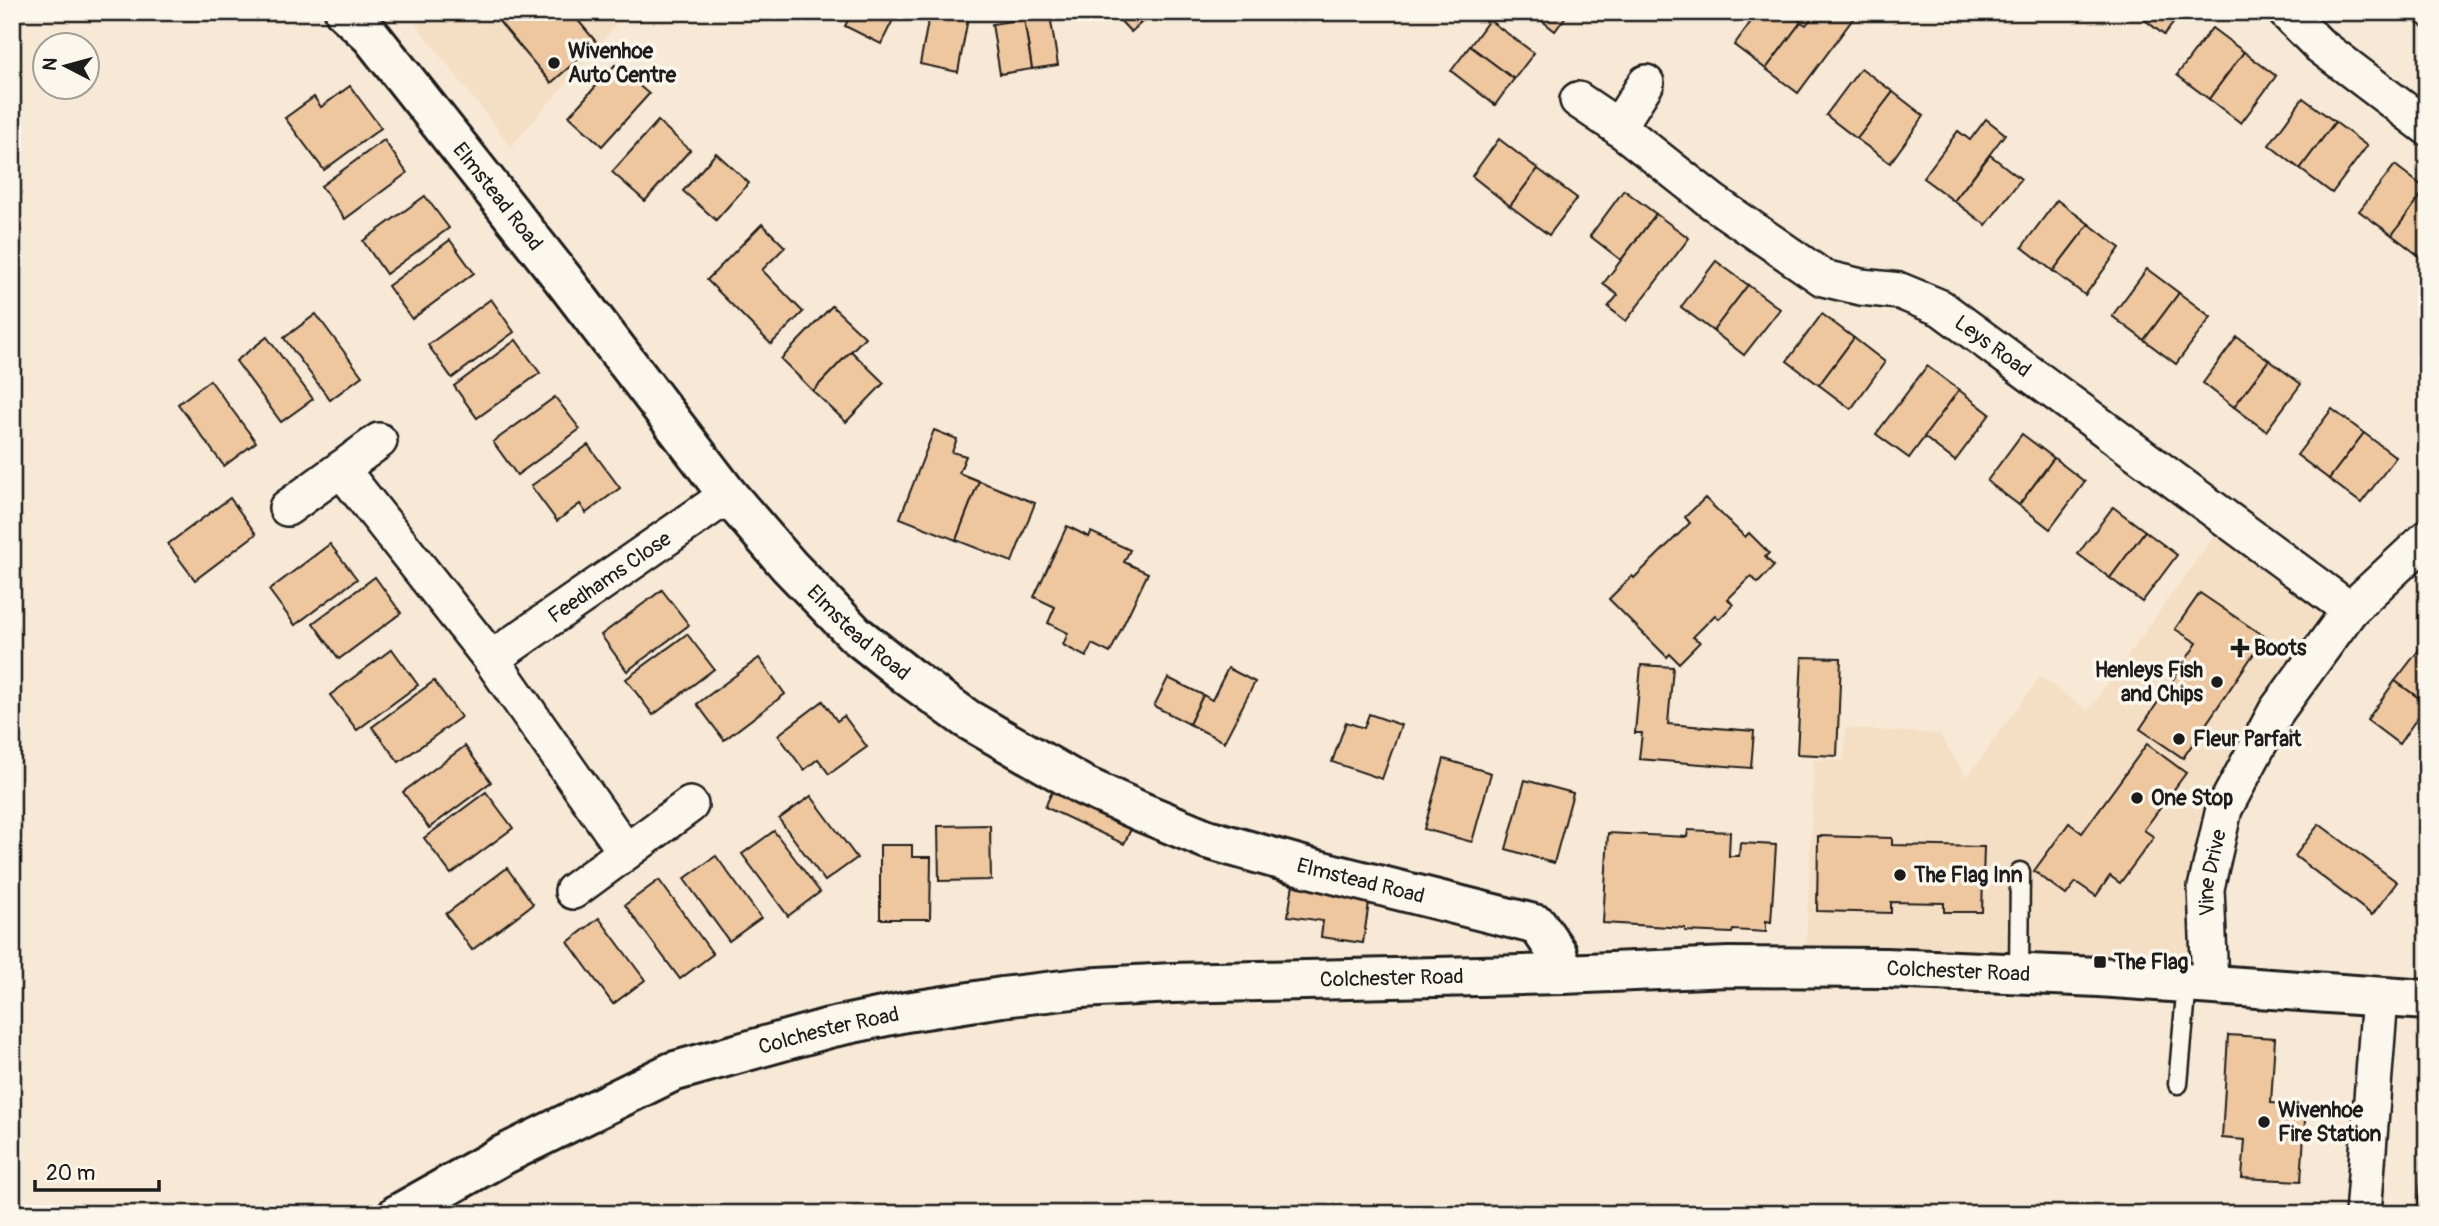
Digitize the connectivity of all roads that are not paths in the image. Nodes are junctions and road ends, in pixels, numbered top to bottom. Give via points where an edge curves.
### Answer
1 (345, 12) edge
2 (2286, 12) edge
3 (1646, 83) dead end
4 (1578, 100) dead end
5 (1618, 127) junction
6 (2427, 127) edge
7 (379, 441) dead end
8 (341, 469) junction
9 (729, 495) junction
10 (287, 509) dead end
11 (2427, 538) edge
12 (2350, 610) junction
13 (491, 659) junction
14 (690, 805) dead end
15 (626, 852) junction
16 (2020, 872) dead end
17 (573, 891) dead end
18 (1563, 974) junction
19 (2019, 974) junction
20 (2199, 984) junction
21 (2380, 997) junction
22 (2427, 1000) edge
23 (2178, 1084) dead end
24 (398, 1214) edge
25 (2363, 1214) edge

1 - 9 main road, Elmstead Road via 371,36
2 - 6 street via 2319,45
3 - 5 street
4 - 5 street, Leys Road
5 - 12 street, Leys Road via 1713,202 1823,278 1861,288 1900,291 1941,307
7 - 8 street
8 - 10 street
8 - 13 street
9 - 13 street, Feedhams Close
9 - 18 main road, Elmstead Road via 855,634 967,719 1072,779 1207,839 1538,925 1557,953
11 - 12 street, Vine Drive
12 - 20 street, Vine Drive via 2277,709 2224,809 2206,888
13 - 15 street
14 - 15 street
15 - 17 street
16 - 19 lane
18 - 19 main road, Colchester Road via 1729,967
18 - 24 main road, Colchester Road via 1081,988 906,1012 829,1028 672,1072 501,1156
19 - 20 main road, Colchester Road
20 - 21 main road, Colchester Road
20 - 23 lane
21 - 22 main road, Colchester Road
21 - 25 street

